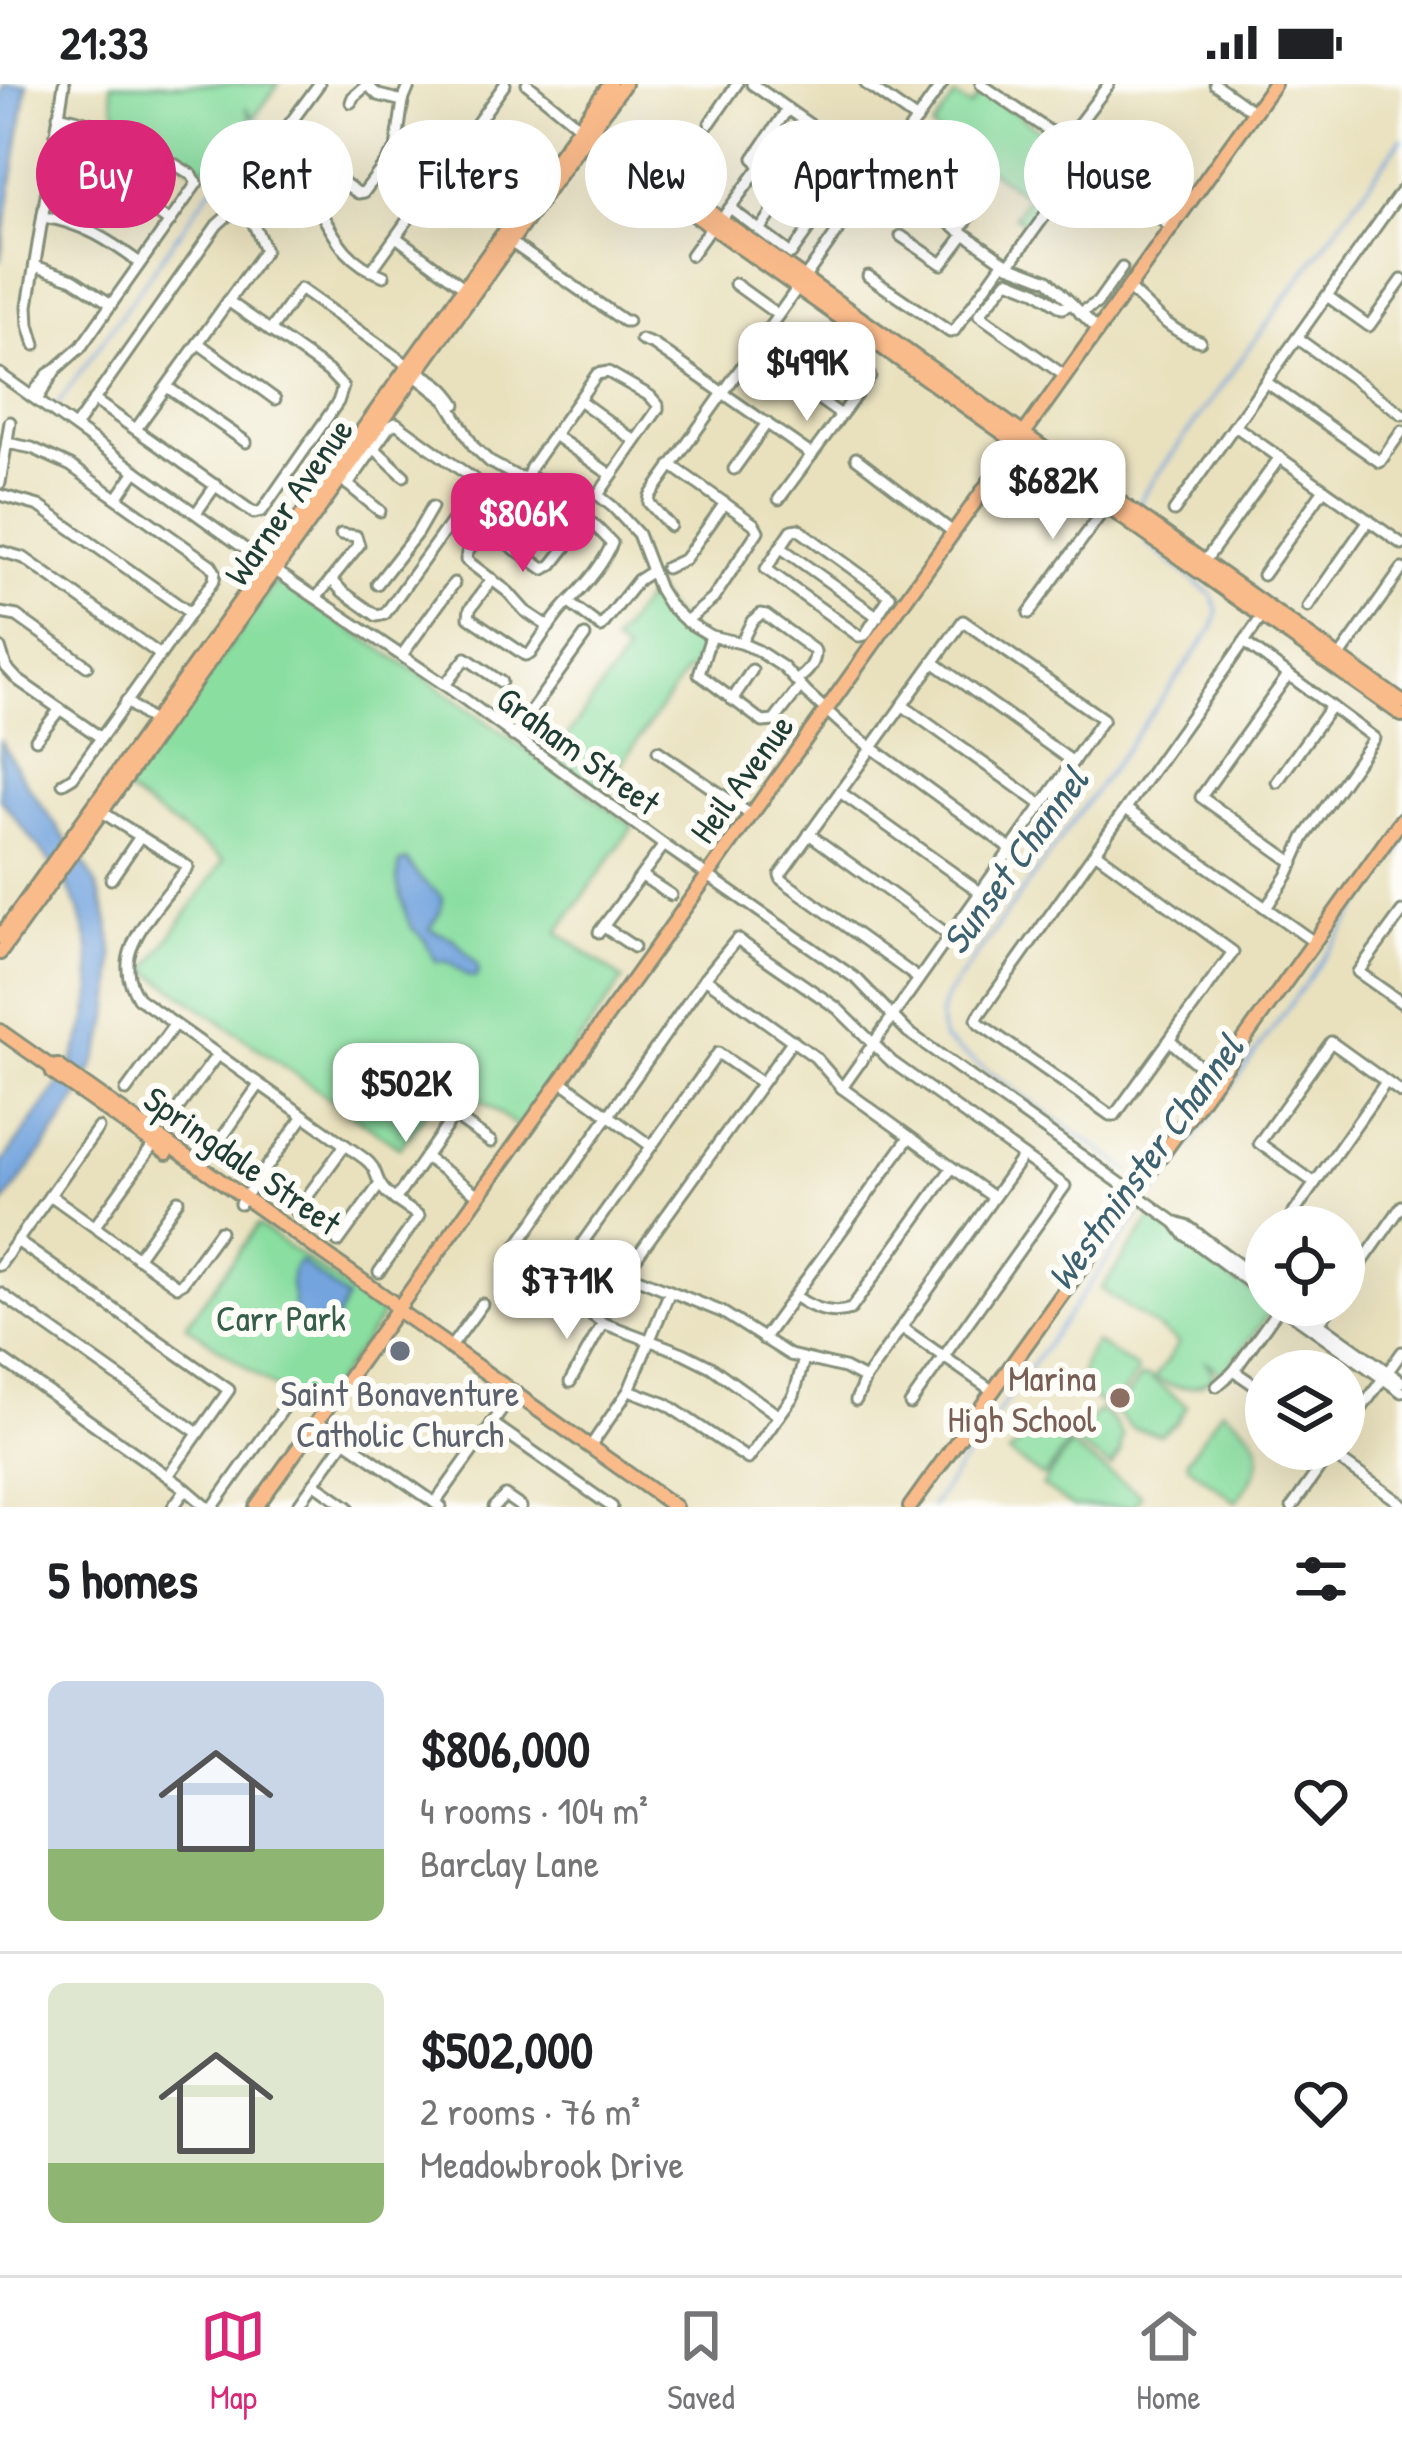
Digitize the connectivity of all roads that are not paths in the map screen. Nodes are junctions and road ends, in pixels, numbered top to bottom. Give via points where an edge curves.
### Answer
1 (64, 84) edge
2 (319, 84) edge
3 (366, 84) edge
4 (410, 84) edge
5 (505, 84) edge
6 (527, 84) edge
7 (610, 84) edge
8 (624, 84) edge
9 (737, 84) edge
10 (752, 84) edge
11 (779, 84) edge
12 (866, 84) edge
13 (942, 84) edge
14 (981, 84) edge
15 (1215, 84) edge
16 (1274, 84) edge
17 (1104, 86) edge
18 (770, 97) junction
19 (404, 101) junction
20 (352, 102) dead end
21 (787, 110) junction
22 (1254, 112) junction
23 (58, 116) junction
24 (57, 120) edge
25 (80, 120) edge
26 (293, 120) edge
27 (712, 120) edge
28 (780, 120) edge
29 (802, 120) edge
30 (917, 120) joint
31 (584, 130) junction
32 (176, 165) edge
33 (751, 177) edge
34 (353, 189) edge
35 (1402, 190) edge
36 (1194, 196) edge
37 (727, 210) edge
38 (176, 214) edge
39 (727, 220) edge
40 (727, 223) edge
41 (41, 228) edge
42 (85, 228) edge
43 (166, 228) edge
44 (215, 228) edge
45 (256, 228) edge
46 (330, 228) edge
47 (713, 228) edge
48 (810, 228) edge
49 (839, 228) edge
50 (955, 228) edge
51 (965, 228) edge
52 (1033, 228) edge
53 (1171, 228) edge
54 (760, 230) joint
55 (962, 233) junction
56 (901, 236) dead end
57 (396, 238) junction
58 (506, 238) junction
59 (691, 255) dead end
60 (140, 263) junction
61 (1006, 263) junction
62 (35, 266) junction
63 (1122, 268) dead end
64 (371, 272) junction
65 (868, 276) dead end
66 (384, 277) dead end
67 (1402, 280) edge
68 (800, 282) junction
69 (735, 284) dead end
70 (1128, 288) junction
71 (470, 289) junction
72 (1327, 296) junction
73 (228, 301) junction
74 (111, 304) junction
75 (1076, 309) junction
76 (778, 315) junction
77 (628, 321) dead end
78 (1098, 330) junction
79 (270, 331) junction
80 (1297, 338) junction
81 (641, 340) dead end
82 (821, 340) dead end
83 (1200, 340) dead end
84 (198, 344) junction
85 (35, 345) dead end
86 (413, 369) junction
87 (0, 374) edge
88 (1065, 376) junction
89 (792, 380) dead end
90 (1266, 382) junction
91 (166, 387) junction
92 (723, 392) junction
93 (34, 398) junction
94 (274, 399) dead end
95 (94, 400) junction
96 (579, 400) junction
97 (1402, 414) edge
98 (841, 415) junction
99 (10, 422) dead end
100 (767, 423) junction
101 (1235, 426) junction
102 (75, 427) junction
103 (136, 429) junction
104 (1402, 431) edge
105 (554, 434) junction
106 (1020, 438) junction
107 (634, 441) junction
108 (246, 442) dead end
109 (7, 443) junction
110 (374, 448) junction
111 (812, 455) junction
112 (1280, 457) junction
113 (856, 458) dead end
114 (671, 465) junction
115 (734, 469) dead end
116 (136, 471) junction
117 (611, 475) junction
118 (404, 476) dead end
119 (527, 478) junction
120 (341, 479) junction
121 (556, 482) junction
122 (0, 483) edge
123 (215, 485) junction
124 (1324, 488) junction
125 (502, 494) dead end
126 (0, 495) edge
127 (598, 496) junction
128 (117, 498) junction
129 (779, 499) dead end
130 (1109, 502) junction
131 (725, 503) junction
132 (432, 507) dead end
133 (380, 511) dead end
134 (1174, 511) dead end
135 (196, 513) junction
136 (1369, 520) junction
137 (670, 526) dead end
138 (485, 528) junction
139 (953, 532) junction
140 (341, 534) dead end
141 (1402, 544) edge
142 (408, 546) junction
143 (780, 547) junction
144 (0, 550) edge
145 (516, 550) junction
146 (425, 558) junction
147 (1202, 566) junction
148 (272, 568) junction
149 (666, 568) dead end
150 (1402, 568) edge
151 (652, 571) junction
152 (1263, 575) dead end
153 (492, 579) junction
154 (332, 580) junction
155 (454, 583) dead end
156 (377, 584) dead end
157 (317, 597) junction
158 (569, 603) junction
159 (1308, 607) dead end
160 (1266, 611) junction
161 (0, 613) edge
162 (190, 613) junction
163 (1029, 613) dead end
164 (878, 617) junction
165 (686, 621) junction
166 (549, 627) junction
167 (875, 632) junction
168 (585, 636) dead end
169 (711, 636) junction
170 (1244, 642) junction
171 (741, 643) junction
172 (0, 648) edge
173 (159, 654) junction
174 (402, 655) junction
175 (1336, 661) junction
176 (933, 662) junction
177 (87, 666) dead end
178 (752, 670) dead end
179 (1288, 675) junction
180 (501, 682) dead end
181 (445, 685) junction
182 (797, 686) junction
183 (731, 700) junction
184 (126, 701) junction
185 (902, 705) junction
186 (1331, 706) junction
187 (1399, 706) edge
188 (59, 709) junction
189 (825, 711) junction
190 (158, 726) junction
191 (513, 736) junction
192 (100, 737) junction
193 (36, 739) dead end
194 (872, 748) junction
195 (658, 751) dead end
196 (1072, 762) junction
197 (1277, 782) dead end
198 (64, 783) dead end
199 (840, 792) junction
200 (1042, 806) junction
201 (1126, 808) junction
202 (98, 809) junction
203 (751, 815) junction
204 (1402, 819) edge
205 (809, 834) junction
206 (139, 838) junction
207 (664, 845) junction
208 (1011, 849) junction
209 (1095, 852) junction
210 (1294, 863) junction
211 (55, 868) junction
212 (642, 876) junction
213 (708, 876) junction
214 (111, 879) dead end
215 (980, 892) junction
216 (671, 895) dead end
217 (1266, 908) junction
218 (25, 910) junction
219 (1402, 911) edge
220 (950, 936) junction
221 (0, 937) edge
222 (1314, 942) junction
223 (634, 947) dead end
224 (0, 952) edge
225 (706, 979) junction
226 (919, 979) junction
227 (1402, 1003) edge
228 (893, 1017) junction
229 (174, 1025) junction
230 (0, 1031) edge
231 (793, 1040) junction
232 (1170, 1041) junction
233 (874, 1045) junction
234 (217, 1055) junction
235 (1216, 1080) junction
236 (561, 1081) junction
237 (760, 1082) junction
238 (1386, 1082) junction
239 (260, 1085) junction
240 (842, 1088) junction
241 (126, 1091) dead end
242 (1402, 1093) edge
243 (608, 1115) junction
244 (304, 1116) junction
245 (168, 1122) dead end
246 (98, 1128) dead end
247 (908, 1139) junction
248 (156, 1140) junction
249 (491, 1142) dead end
250 (345, 1145) junction
251 (651, 1146) junction
252 (212, 1152) dead end
253 (1023, 1156) junction
254 (425, 1157) junction
255 (951, 1169) junction
256 (1315, 1183) junction
257 (380, 1184) junction
258 (50, 1195) junction
259 (478, 1195) junction
260 (1138, 1196) junction
261 (992, 1197) junction
262 (178, 1200) dead end
263 (395, 1200) junction
264 (243, 1201) junction
265 (1299, 1206) edge
266 (1402, 1207) edge
267 (296, 1212) dead end
268 (95, 1226) junction
269 (220, 1231) dead end
270 (17, 1241) junction
271 (338, 1242) dead end
272 (137, 1258) junction
273 (1365, 1259) edge
274 (0, 1265) edge
275 (379, 1271) dead end
276 (625, 1273) junction
277 (1245, 1274) edge
278 (670, 1292) junction
279 (0, 1293) edge
280 (796, 1297) junction
281 (482, 1304) dead end
282 (396, 1309) junction
283 (603, 1323) junction
284 (1265, 1326) edge
285 (1312, 1326) edge
286 (1323, 1326) edge
287 (901, 1327) junction
288 (764, 1339) junction
289 (651, 1342) junction
290 (451, 1348) junction
291 (1402, 1352) edge
292 (0, 1358) edge
293 (945, 1358) junction
294 (804, 1359) junction
295 (1234, 1371) junction
296 (1385, 1375) junction
297 (865, 1379) junction
298 (1245, 1379) edge
299 (570, 1382) dead end
300 (1402, 1382) edge
301 (1217, 1386) dead end
302 (632, 1391) junction
303 (993, 1391) junction
304 (1402, 1392) edge
305 (514, 1393) junction
306 (856, 1400) dead end
307 (288, 1402) dead end
308 (1365, 1403) edge
309 (910, 1404) dead end
310 (779, 1416) junction
311 (317, 1421) junction
312 (492, 1423) junction
313 (198, 1433) junction
314 (345, 1440) junction
315 (592, 1448) junction
316 (1318, 1470) edge
317 (1357, 1470) edge
318 (168, 1476) junction
319 (314, 1483) junction
320 (186, 1489) junction
321 (595, 1495) junction
322 (1402, 1504) edge
323 (438, 1505) edge
324 (173, 1507) edge
325 (210, 1507) edge
326 (256, 1507) edge
327 (297, 1507) edge
328 (348, 1507) edge
329 (494, 1507) edge
330 (520, 1507) edge
331 (586, 1507) edge
332 (611, 1507) edge
333 (675, 1507) edge
334 (910, 1507) edge
335 (1292, 1507) edge

1 - 23 street
2 - 26 street
3 - 19 street
3 - 20 street
4 - 19 street
5 - 57 street
6 - 31 street
7 - 31 main road, Warner Avenue
8 - 31 main road, Warner Avenue
9 - 27 street
10 - 18 street
11 - 18 street
12 - 30 street
13 - 30 street
14 - 17 street via 1065,142
15 - 22 street
16 - 22 main road, Heil Avenue
18 - 21 street
19 - 34 street via 396,149 369,189
21 - 28 street
21 - 29 street
22 - 36 main road, Heil Avenue
23 - 24 street
23 - 25 street
31 - 58 main road, Warner Avenue
32 - 38 street via 196,181
33 - 37 street
35 - 72 street
39 - 54 street
40 - 68 main road
41 - 62 street
42 - 60 street
43 - 60 street
44 - 95 street
45 - 73 street via 265,250
46 - 64 street via 344,252
47 - 59 street
48 - 54 street via 791,254
49 - 68 street
50 - 55 street
51 - 55 street
52 - 61 street
53 - 70 main road, Heil Avenue
55 - 56 street via 943,265
55 - 61 street
57 - 64 street
57 - 71 street
58 - 71 main road, Warner Avenue
58 - 77 street
60 - 74 street
61 - 65 street via 950,332
61 - 75 street via 1048,280
62 - 74 street
62 - 85 street via 28,306
63 - 75 street via 1097,303
64 - 66 street
67 - 72 street via 1369,326
68 - 76 street
68 - 106 main road
69 - 76 street
70 - 78 main road, Heil Avenue
70 - 83 street
71 - 86 main road, Warner Avenue
72 - 80 street
73 - 79 street
73 - 84 street
74 - 93 street
75 - 78 street
75 - 88 street via 1008,280 979,316
76 - 92 street
78 - 88 main road, Heil Avenue
79 - 86 street via 300,289
79 - 123 street via 328,371 343,387 338,402 259,513
80 - 90 street
80 - 97 street
81 - 92 street
82 - 98 street via 870,376
84 - 91 street
84 - 94 street
86 - 119 street via 446,400 474,447
86 - 120 main road, Warner Avenue
87 - 93 street, Graham Street
88 - 106 main road, Heil Avenue
89 - 98 street
90 - 101 street
90 - 104 street via 1380,462
91 - 103 street
91 - 108 street
92 - 100 street
92 - 114 street
93 - 102 street, Graham Street
95 - 102 street
95 - 103 street
96 - 105 street
96 - 107 street
96 - 107 street via 602,371 650,396 656,412
98 - 111 street
99 - 109 street
100 - 111 street
100 - 115 street
101 - 112 street
101 - 134 street
102 - 116 street, Graham Street
103 - 123 street
105 - 117 street
105 - 119 street
106 - 130 main road
106 - 139 main road, Heil Avenue
107 - 117 street
109 - 122 street
109 - 128 street via 51,455
110 - 118 street
110 - 120 street
110 - 146 street via 396,423 478,483
111 - 129 street
112 - 124 street
112 - 147 street
113 - 139 street
114 - 131 street
114 - 137 street via 649,503
116 - 128 street
116 - 135 street, Graham Street
117 - 127 street
119 - 121 street
120 - 133 street
120 - 148 main road, Warner Avenue
121 - 127 street
121 - 145 street
123 - 135 street
124 - 136 street
124 - 152 street
125 - 138 street
126 - 162 street via 39,506
127 - 151 street via 633,527
128 - 162 street via 215,572
130 - 147 main road
130 - 163 street
131 - 149 street via 685,559
131 - 165 street via 758,531 713,599
132 - 142 street
135 - 148 street, Graham Street
136 - 141 street
136 - 159 street
138 - 145 street
138 - 153 street via 466,560
139 - 167 main road, Heil Avenue
140 - 154 street via 360,541
142 - 146 street
142 - 156 street
143 - 164 street
143 - 164 street via 795,529 816,543 890,596
143 - 167 street via 768,571 859,636
144 - 173 street via 24,558
145 - 158 street via 548,568 585,523 612,542
146 - 154 street via 382,616
147 - 160 main road
148 - 157 street, Graham Street
148 - 190 main road, Warner Avenue
150 - 175 street
151 - 158 street via 601,627
151 - 165 street
153 - 166 street
153 - 166 street via 470,617 525,656
154 - 157 street
155 - 174 street
157 - 174 street, Graham Street
158 - 166 street
160 - 170 street
160 - 175 main road
161 - 177 street
162 - 173 street
164 - 167 street
165 - 169 street
167 - 189 main road, Heil Avenue
168 - 191 street
169 - 171 street
169 - 183 street via 699,674
170 - 179 street
170 - 201 street
171 - 182 street
171 - 182 street via 761,614 814,650
172 - 188 street via 15,685
173 - 184 street
174 - 181 street, Graham Street
175 - 187 main road
176 - 185 street
176 - 196 street
176 - 196 street via 962,621 1103,719
178 - 183 street
179 - 186 street
179 - 210 street via 1201,797
180 - 181 street via 466,658
181 - 191 street, Graham Street
182 - 183 street via 769,723
182 - 189 street
184 - 190 street
184 - 192 street
185 - 194 street
185 - 200 street
186 - 197 street
186 - 210 street via 1374,738
188 - 192 street
188 - 193 street
189 - 194 street
189 - 203 main road, Heil Avenue
190 - 202 main road, Warner Avenue
191 - 207 street, Graham Street
192 - 198 street
194 - 199 street
194 - 208 street
195 - 203 street
196 - 200 street
199 - 205 street
199 - 215 street
200 - 208 street
201 - 209 street
201 - 217 street
202 - 206 street
202 - 211 main road, Warner Avenue
203 - 213 main road, Heil Avenue
204 - 222 main road
205 - 220 street
205 - 226 street via 782,880
206 - 214 street
206 - 229 street via 188,867 128,956 138,998
207 - 212 street
207 - 213 street, Graham Street
208 - 215 street
209 - 232 street via 1233,952
209 - 232 street via 977,1019 1115,1115
210 - 217 street
211 - 218 main road, Warner Avenue
211 - 218 main road, Warner Avenue
212 - 216 street
212 - 223 street via 602,929
213 - 228 street, Graham Street via 858,980
213 - 236 main road, Heil Avenue
215 - 220 street
217 - 222 street
218 - 221 main road, Warner Avenue
218 - 224 main road, Warner Avenue
219 - 227 street via 1358,972
220 - 226 street
222 - 235 main road
225 - 231 street
225 - 233 street via 737,939 838,1008
225 - 243 street
226 - 228 street
228 - 233 street
228 - 260 street, Graham Street
229 - 234 street
229 - 241 street
230 - 248 main road, Springdale Street
231 - 237 street
231 - 240 street
232 - 235 street
233 - 240 street
233 - 253 street
234 - 239 street
234 - 245 street
235 - 260 main road
236 - 243 street
236 - 259 main road, Heil Avenue
237 - 251 street via 718,1053
237 - 276 street
238 - 242 street
238 - 256 street
238 - 256 street via 1331,1042 1259,1143
239 - 244 street
239 - 252 street
240 - 247 street
243 - 251 street
243 - 283 street via 510,1256
244 - 250 street
244 - 264 street
246 - 258 street
247 - 255 street
247 - 280 street
248 - 264 main road, Springdale Street
248 - 268 street
249 - 254 street via 454,1116
250 - 257 street via 376,1168
250 - 267 street
251 - 276 street via 584,1242
253 - 261 street
253 - 293 street via 1066,1186
254 - 259 street
254 - 263 street
255 - 261 street
255 - 280 street via 851,1309
256 - 265 street
257 - 263 street
257 - 271 street
258 - 268 street
258 - 270 street
259 - 282 main road, Heil Avenue
260 - 277 street, Graham Street
260 - 303 main road
261 - 287 street
262 - 272 street
263 - 275 street via 418,1216
264 - 282 main road, Springdale Street
266 - 273 street
268 - 272 street
269 - 272 street via 180,1286
270 - 274 street
270 - 313 street via 229,1390
276 - 278 street
278 - 288 street
278 - 289 street
279 - 313 street
280 - 288 street
281 - 290 street
282 - 290 main road, Springdale Street
282 - 311 main road, Heil Avenue
283 - 289 street
283 - 299 street
284 - 295 street
285 - 296 street
286 - 296 street
287 - 293 street
287 - 297 street
288 - 294 street
289 - 302 street
289 - 310 street via 711,1367
290 - 305 main road, Springdale Street
291 - 296 street
292 - 318 street
293 - 303 street
293 - 309 street
294 - 297 street
294 - 310 street
295 - 298 street
295 - 301 street
296 - 300 street
296 - 304 street
296 - 308 street
297 - 306 street
302 - 310 street via 748,1459
302 - 315 street
303 - 334 main road
305 - 312 street
305 - 315 main road, Springdale Street
307 - 325 street
311 - 314 street
311 - 326 main road, Heil Avenue
312 - 321 street
312 - 323 street
313 - 318 street
314 - 319 street
314 - 323 street
315 - 333 main road, Springdale Street
316 - 335 street
317 - 322 street
318 - 320 street
319 - 327 street
319 - 328 street
320 - 324 street
320 - 325 street
321 - 331 street
321 - 332 street
329 - 330 street via 505,1496

